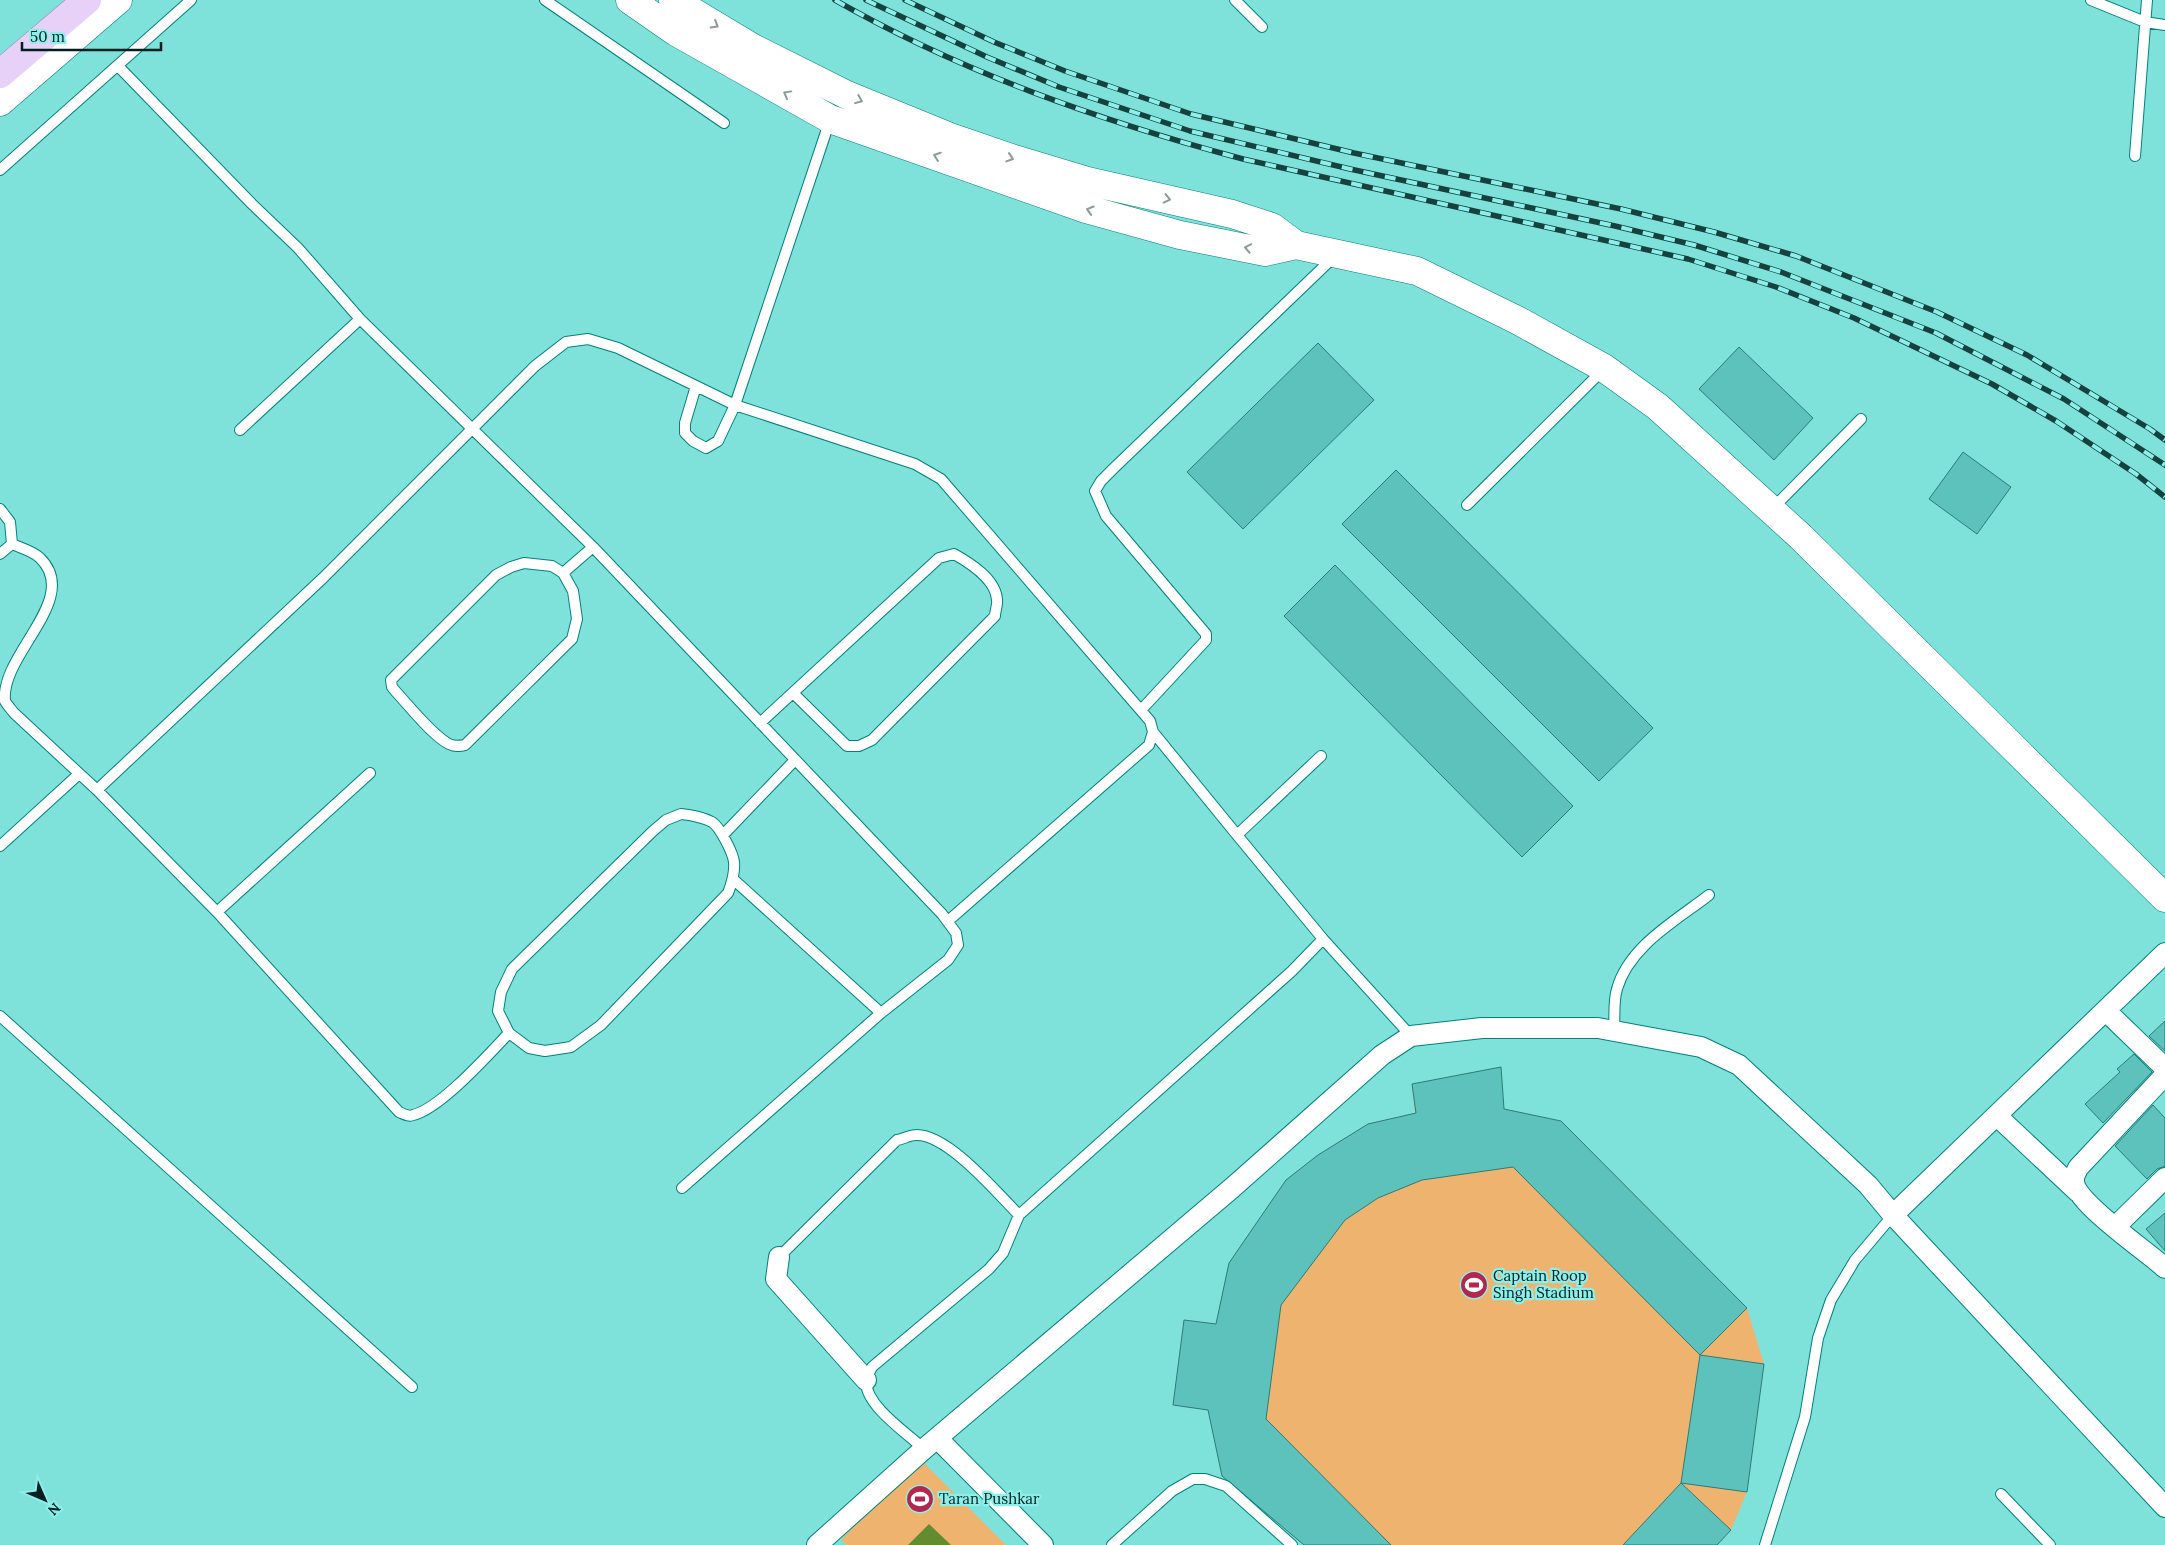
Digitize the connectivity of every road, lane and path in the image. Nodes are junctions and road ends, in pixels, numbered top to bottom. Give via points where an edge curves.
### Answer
1 (87, 0) edge
2 (118, 0) edge
3 (191, 0) edge
4 (545, 0) edge
5 (630, 0) edge
6 (673, 0) edge
7 (1235, 0) edge
8 (2091, 0) edge
9 (2147, 0) edge
10 (2145, 22) junction
11 (2165, 24) edge
12 (1262, 27) dead end
13 (118, 66) junction
14 (0, 74) edge
15 (0, 102) edge
16 (830, 118) junction
17 (724, 123) dead end
18 (2135, 156) dead end
19 (0, 170) edge
20 (1296, 245) junction
21 (1337, 254) junction
22 (360, 319) junction
23 (1604, 368) junction
24 (696, 386) junction
25 (735, 405) junction
26 (1862, 419) dead end
27 (470, 429) junction
28 (240, 430) dead end
29 (1467, 505) dead end
30 (0, 509) edge
31 (1771, 510) junction
32 (12, 544) junction
33 (593, 547) junction
34 (0, 554) edge
35 (563, 573) junction
36 (793, 693) junction
37 (1142, 709) junction
38 (760, 723) junction
39 (1153, 732) junction
40 (1321, 756) dead end
41 (795, 760) junction
42 (370, 773) dead end
43 (79, 774) junction
44 (97, 790) junction
45 (723, 834) junction
46 (1237, 835) junction
47 (0, 846) edge
48 (733, 879) junction
49 (1709, 895) dead end
50 (2165, 898) edge
51 (217, 912) junction
52 (948, 921) junction
53 (1323, 939) junction
54 (2165, 953) edge
55 (2106, 1010) junction
56 (881, 1013) junction
57 (0, 1016) edge
58 (1614, 1031) junction
59 (509, 1033) junction
60 (1411, 1036) junction
61 (2165, 1068) edge
62 (2165, 1075) edge
63 (1997, 1116) junction
64 (2165, 1178) edge
65 (682, 1188) dead end
66 (2078, 1192) junction
67 (1019, 1215) junction
68 (1893, 1215) junction
69 (2115, 1227) junction
70 (780, 1257) joint
71 (2165, 1268) edge
72 (866, 1380) junction
73 (412, 1387) dead end
74 (931, 1443) junction
75 (2001, 1494) dead end
76 (2165, 1507) edge
77 (817, 1545) edge
78 (1043, 1545) edge
79 (1112, 1545) edge
80 (1292, 1545) edge
81 (1765, 1545) edge
82 (2050, 1545) edge

1 - 14 main road
2 - 15 street
3 - 13 lane
4 - 17 lane
16 -> 5 street via 676,32
6 -> 20 street via 753,48 838,91 950,137 1087,181 1232,214 1272,227
7 - 12 lane
8 - 10 lane
9 - 10 lane
10 - 11 lane
10 - 18 lane
13 - 19 lane
13 - 22 lane via 298,248
20 -> 16 street via 1265,252 1180,236 1086,209
16 - 25 lane
20 - 21 street
21 - 23 street via 1417,271 1508,315
21 - 37 lane via 1114,468 1095,491 1106,516 1206,634 1206,640
22 - 27 lane
22 - 28 lane
23 - 29 lane
23 - 31 street via 1658,406
24 - 25 lane
24 - 25 lane via 685,433 706,448 718,441
24 - 27 lane via 618,348 588,339 566,342 535,366
25 - 37 lane via 915,464 941,479
26 - 31 lane
27 - 33 lane
27 - 44 lane via 323,578
30 - 32 lane via 10,522
31 - 50 street
32 - 34 lane
32 - 43 lane via 39,557 52,581 50,596 9,669 4,688 6,702
33 - 35 lane
33 - 38 lane
35 - 35 lane via 573,591 577,619 572,638 465,745 450,745 392,687 390,680 496,575 524,563 552,566
36 - 36 lane via 939,558 954,554 992,584 997,600 995,616 872,740 859,746 847,746
36 - 38 lane
37 - 39 lane
38 - 41 lane
39 - 46 lane
39 - 52 lane via 1149,745
40 - 46 lane
41 - 45 lane
41 - 52 lane
42 - 51 lane
43 - 44 lane
43 - 47 lane
44 - 51 lane
45 - 48 lane via 734,861
45 - 59 lane via 713,823 682,814 652,830 512,969 501,992 498,1011
46 - 53 lane
48 - 56 lane
48 - 59 lane via 728,893 602,1024 571,1047 545,1051 529,1048
49 - 58 lane via 1646,944 1629,964 1616,989
51 - 59 lane via 399,1112 411,1116 424,1112 461,1082
52 - 56 lane via 956,933 958,945 948,960
53 - 60 lane
53 - 67 lane via 1292,971
54 - 55 street
55 - 61 street
55 - 63 street
56 - 65 lane
57 - 73 lane
58 - 60 street via 1598,1028 1482,1028
58 - 68 street via 1701,1047 1739,1065 1868,1185
60 - 74 street via 1382,1055 1232,1188
62 - 66 street via 2078,1168 2074,1179
63 - 66 street
63 - 68 street
64 - 69 street
66 - 69 street via 2096,1213
67 - 70 lane via 955,1152 934,1139 916,1135 897,1140
67 - 72 lane via 1004,1253 872,1367
68 - 76 street
68 - 81 lane via 1855,1260 1831,1300 1818,1338 1804,1417
69 - 71 street
70 - 72 street via 776,1279
72 - 74 lane via 868,1393 876,1406
74 - 77 street
74 - 78 street
75 - 82 lane
79 - 80 lane via 1172,1491 1193,1479 1205,1479 1226,1486

